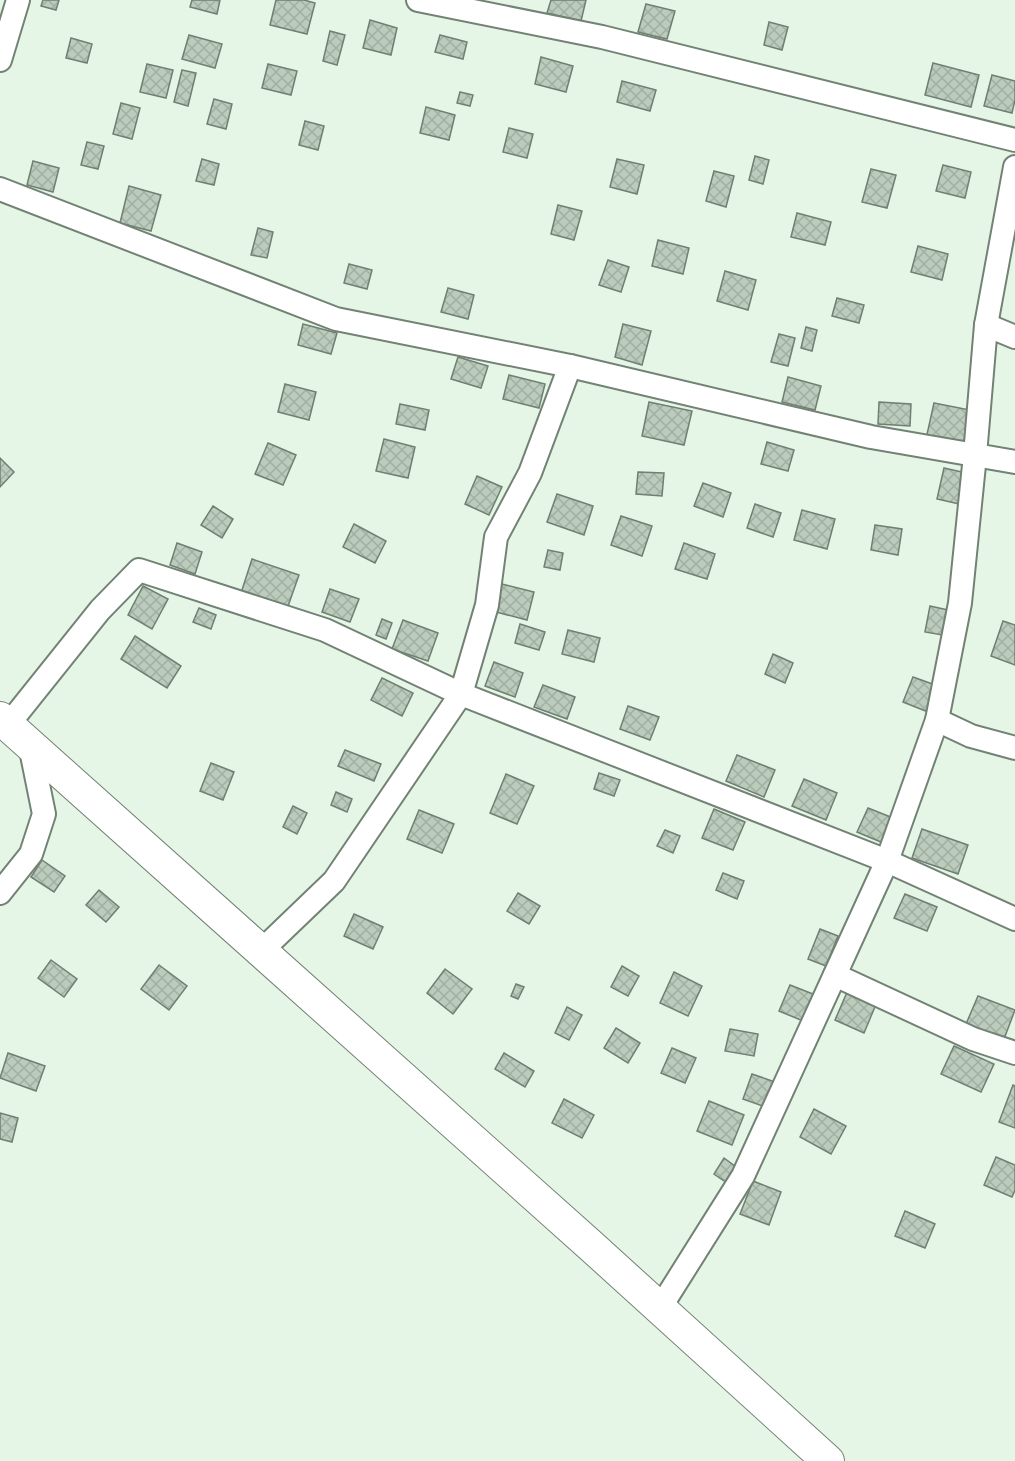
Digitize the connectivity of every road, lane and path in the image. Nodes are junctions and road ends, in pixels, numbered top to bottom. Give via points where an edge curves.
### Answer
1 (18, 0) edge
2 (418, 0) edge
3 (0, 60) edge
4 (1015, 140) edge
5 (1015, 167) edge
6 (0, 189) edge
7 (986, 326) junction
8 (1015, 337) edge
9 (570, 366) junction
10 (975, 455) junction
11 (1015, 462) edge
12 (460, 694) junction
13 (937, 720) junction
14 (4, 721) edge
15 (30, 745) junction
16 (1015, 748) edge
17 (887, 861) junction
18 (0, 893) edge
19 (1015, 919) edge
20 (261, 951) junction
21 (835, 975) junction
22 (1015, 1053) edge
23 (660, 1308) junction
24 (828, 1461) edge

1 - 3 street
2 - 4 street via 602,37
5 - 7 street
6 - 9 street via 336,318
7 - 8 street
7 - 10 street
9 - 10 street via 870,437
9 - 12 street via 530,473 496,537 487,605
10 - 11 street
10 - 13 street via 960,603
12 - 14 street via 325,630 139,570
12 - 17 street
12 - 20 street via 334,881
13 - 16 street via 971,736
13 - 17 street
14 - 15 main road
15 - 18 street via 44,814 31,854
15 - 20 main road
17 - 19 street
17 - 21 street
20 - 23 main road
21 - 22 street via 974,1039
21 - 23 street via 743,1176
23 - 24 main road

